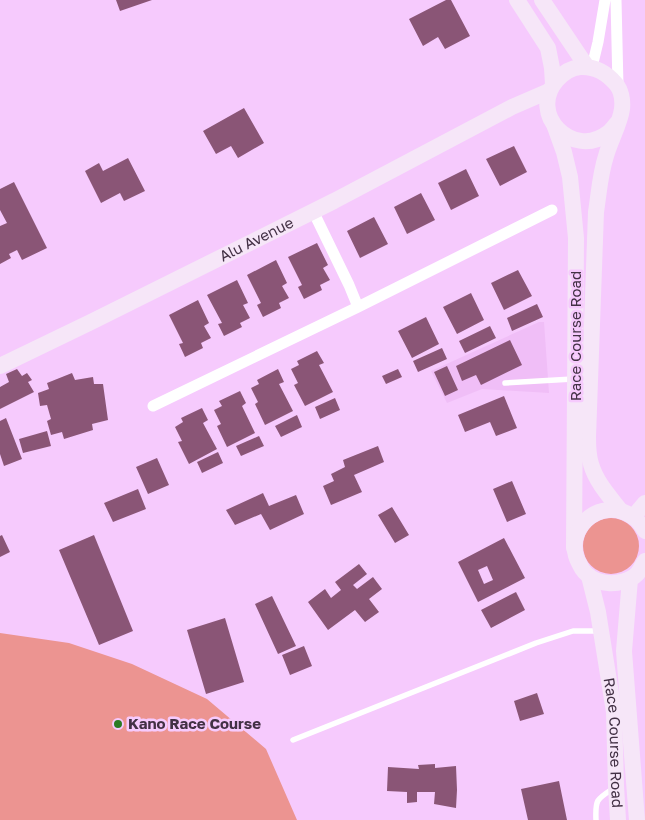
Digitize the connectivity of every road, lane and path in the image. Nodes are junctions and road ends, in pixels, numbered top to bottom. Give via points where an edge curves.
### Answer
1 (517, 0) edge
2 (542, 0) edge
3 (605, 0) edge
4 (616, 0) edge
5 (589, 67) junction
6 (618, 86) junction
7 (551, 88) junction
8 (512, 107) junction
9 (552, 120) junction
10 (618, 122) junction
11 (552, 210) dead end
12 (313, 211) junction
13 (358, 307) junction
14 (0, 366) edge
15 (575, 379) junction
16 (505, 383) dead end
17 (153, 406) dead end
18 (645, 503) edge
19 (627, 514) junction
20 (645, 531) edge
21 (574, 548) junction
22 (639, 572) edge
23 (589, 576) junction
24 (601, 631) junction
25 (293, 740) dead end
26 (616, 786) junction
27 (596, 820) edge
28 (618, 820) edge
29 (637, 820) edge

1 - 7 street via 548,48
2 - 5 street
3 - 5 street via 598,42
4 - 6 street
5 - 6 street via 607,74
5 - 7 street via 568,71
6 - 10 street via 622,110
7 - 8 street, Alu Avenue
7 - 9 street via 547,102
8 - 9 street
8 - 12 street, Alu Avenue
9 - 10 street via 566,137 581,141 595,140
9 - 15 street, Race Course Road via 570,177 575,222
10 - 19 street, Race Course Road via 606,156 596,212 588,437 591,466 598,480
11 - 13 street
12 - 13 street
12 - 14 street, Alu Avenue
13 - 17 street
15 - 16 lane
15 - 21 street, Race Course Road
18 - 19 street
19 - 20 street, Race Course Road
19 - 21 street via 608,510 594,514 583,522 576,534
21 - 23 street, Race Course Road via 581,568
22 - 23 street via 613,583 600,582
22 - 29 street, Race Course Road via 624,651
23 - 24 street, Race Course Road
24 - 25 lane via 573,631 536,643
24 - 26 street, Race Course Road via 614,712
26 - 27 lane via 599,797
26 - 28 street, Race Course Road

